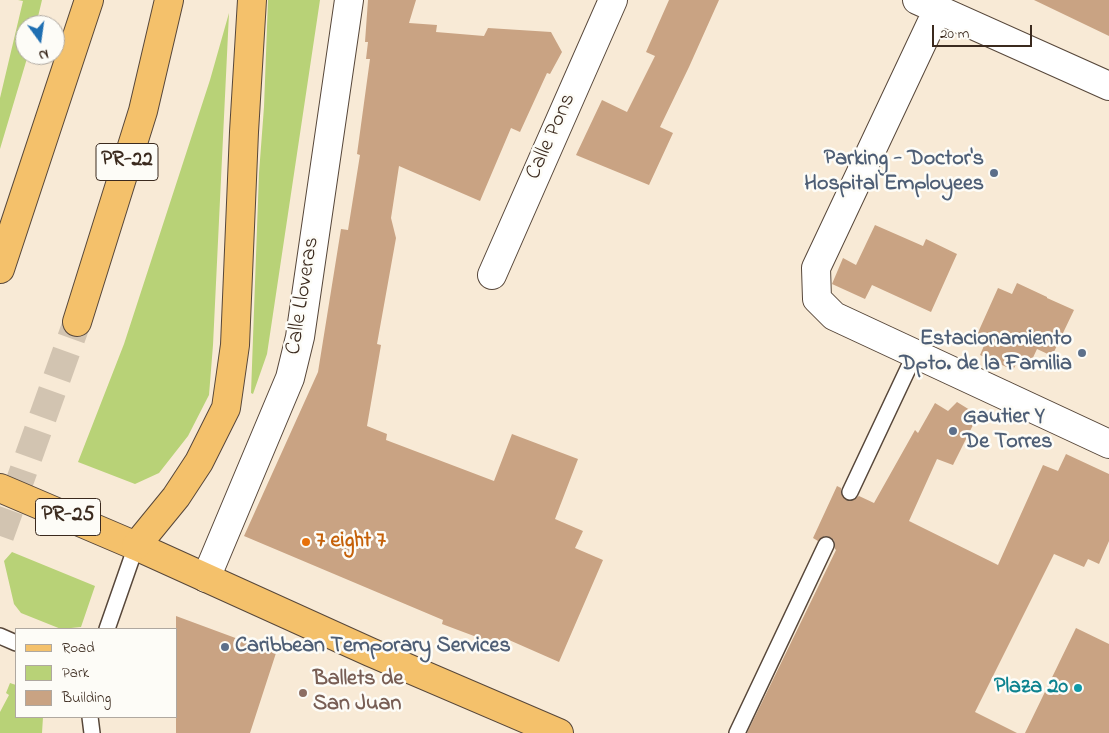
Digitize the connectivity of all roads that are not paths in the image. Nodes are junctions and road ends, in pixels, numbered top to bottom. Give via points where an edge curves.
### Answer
1 (88, 0) edge
2 (169, 0) edge
3 (252, 0) edge
4 (349, 0) edge
5 (613, 0) edge
6 (927, 4) edge
7 (1109, 86) edge
8 (0, 269) edge
9 (492, 275) dead end
10 (76, 322) tunnel mouth
11 (915, 354) junction
12 (1109, 444) edge
13 (0, 488) edge
14 (850, 492) dead end
15 (826, 544) dead end
16 (136, 546) junction
17 (206, 578) junction
18 (107, 628) edge
19 (0, 636) edge
20 (15, 643) edge
21 (90, 718) edge
22 (92, 733) edge
23 (560, 733) edge
24 (737, 733) edge

1 - 8 main road
2 - 10 main road, PR-22 via 143,111
3 - 16 main road via 236,345 226,408 199,462 176,497
4 - 17 street, Calle Lloveras via 298,345 290,378
5 - 9 street, Calle Pons
6 - 7 street
6 - 11 street via 816,268 817,299 834,316
11 - 12 street
11 - 14 lane
13 - 16 main road, PR-25
15 - 24 lane
16 - 17 main road, PR-25
16 - 18 lane
17 - 23 main road, PR-25
19 - 20 lane
21 - 22 lane

